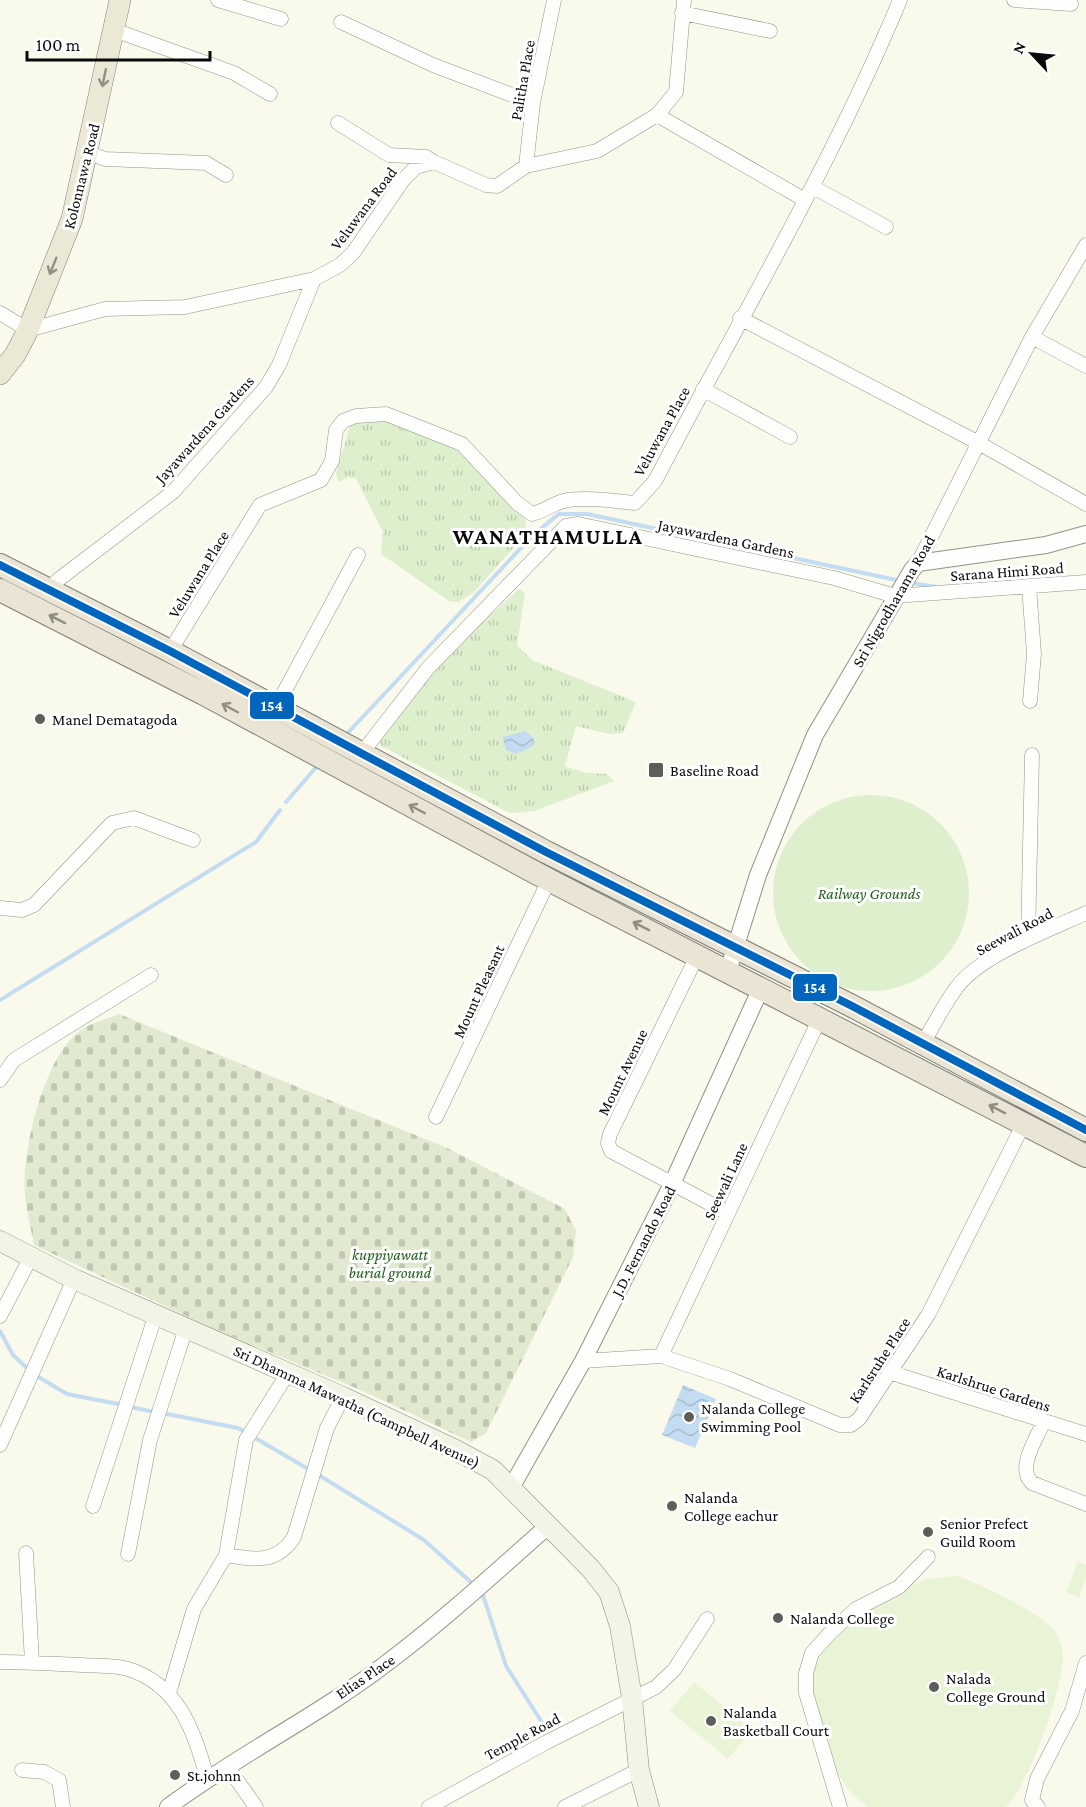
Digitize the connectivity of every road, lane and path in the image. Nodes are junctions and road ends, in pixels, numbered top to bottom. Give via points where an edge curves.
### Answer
1 (120, 0) edge
2 (218, 0) edge
3 (554, 0) edge
4 (900, 0) edge
5 (1014, 0) edge
6 (1071, 4) dead end
7 (683, 6) edge
8 (281, 19) dead end
9 (340, 22) dead end
10 (114, 30) junction
11 (770, 31) dead end
12 (270, 94) dead end
13 (533, 104) junction
14 (657, 115) junction
15 (338, 123) dead end
16 (88, 153) junction
17 (434, 162) junction
18 (526, 166) junction
19 (226, 175) dead end
20 (809, 193) junction
21 (886, 227) dead end
22 (1086, 244) edge
23 (314, 279) junction
24 (0, 313) edge
25 (740, 318) junction
26 (28, 330) junction
27 (1032, 337) junction
28 (1086, 366) edge
29 (0, 374) edge
30 (703, 389) junction
31 (790, 436) dead end
32 (977, 442) junction
33 (1086, 504) edge
34 (1086, 534) edge
35 (358, 555) dead end
36 (0, 566) edge
37 (915, 566) junction
38 (1086, 582) edge
39 (1029, 586) junction
40 (0, 590) edge
41 (48, 590) junction
42 (898, 593) junction
43 (170, 651) junction
44 (1030, 701) dead end
45 (276, 707) junction
46 (347, 746) junction
47 (1032, 755) dead end
48 (193, 840) dead end
49 (549, 880) junction
50 (0, 908) edge
51 (1086, 913) edge
52 (1028, 939) junction
53 (735, 947) junction
54 (698, 954) junction
55 (729, 971) junction
56 (151, 975) dead end
57 (761, 988) junction
58 (819, 1020) junction
59 (923, 1043) junction
60 (0, 1080) edge
61 (436, 1117) dead end
62 (1024, 1123) junction
63 (1086, 1130) edge
64 (1086, 1156) edge
65 (672, 1184) junction
66 (729, 1213) junction
67 (0, 1241) edge
68 (31, 1257) junction
69 (74, 1279) junction
70 (156, 1314) junction
71 (0, 1316) edge
72 (186, 1328) junction
73 (661, 1356) junction
74 (583, 1361) junction
75 (892, 1372) junction
76 (288, 1373) junction
77 (343, 1397) junction
78 (1044, 1421) junction
79 (1086, 1434) edge
80 (0, 1445) edge
81 (512, 1486) junction
82 (1086, 1504) edge
83 (93, 1506) dead end
84 (548, 1526) junction
85 (26, 1553) dead end
86 (128, 1554) dead end
87 (226, 1555) junction
88 (928, 1557) dead end
89 (707, 1619) dead end
90 (0, 1662) edge
91 (32, 1662) junction
92 (1086, 1663) edge
93 (169, 1693) junction
94 (633, 1698) junction
95 (227, 1766) junction
96 (22, 1770) dead end
97 (639, 1770) junction
98 (207, 1778) junction
99 (63, 1807) edge
100 (168, 1807) edge
101 (256, 1807) edge
102 (429, 1807) edge
103 (565, 1807) edge
104 (649, 1807) edge
105 (840, 1807) edge
106 (1038, 1807) edge

1 - 10 main road, Kolonnawa Road
2 - 8 street
3 - 13 street, Palitha Place
4 - 20 street, Veluwana Place via 867,80
5 - 6 street
7 - 11 street
7 - 14 street via 676,92
9 - 13 street via 433,65
10 - 12 street via 234,73
10 -> 16 main road, Kolonnawa Road
13 - 18 street, Palitha Place
14 - 18 street via 597,151
14 - 20 street
15 - 17 street via 389,155 426,157
16 - 19 street via 105,159 206,163
16 -> 26 main road, Kolonnawa Road via 72,219
17 - 18 street via 497,186
17 - 23 street, Veluwana Road via 416,167 352,253 340,265
20 - 21 street
20 - 25 street, Veluwana Place
22 - 27 street, Sri Nigrodharama Road
23 - 26 street, Veluwana Road via 186,307 105,309
23 - 41 street, Jayawardena Gardens via 266,387 173,492
24 - 26 street
25 - 30 street, Veluwana Place
25 - 32 street
26 - 29 main road, Kolonnawa Road
27 - 28 street
27 - 32 street, Sri Nigrodharama Road
30 - 31 street
30 - 43 street, Veluwana Place via 655,481 635,503 564,500 532,514 462,444 449,436 386,414 343,421 336,430 328,474 260,505
32 - 33 street
32 - 37 street, Sri Nigrodharama Road
34 - 37 street via 1046,545
35 - 45 street
36 - 41 highway
37 - 42 street, Sri Nigrodharama Road
38 - 39 street, Sarana Himi Road
39 - 42 street, Sarana Himi Road
39 - 44 street via 1034,654
49 -> 40 highway
41 - 43 highway
42 - 46 street, Jayawardena Gardens via 578,524 566,526
42 - 53 street, Sri Nigrodharama Road via 815,735 758,875
43 - 45 highway
45 - 46 highway
46 - 53 highway
47 - 52 street
48 - 50 street via 134,818 112,823 34,905 22,910
54 -> 49 highway
49 - 61 street, Mount Pleasant
51 - 52 street, Seewali Road
52 - 59 street, Seewali Road via 982,965 958,985
53 - 55 street, Sri Nigrodharama Road
53 - 59 highway
54 - 55 highway
54 - 65 street, Mount Avenue via 608,1143 611,1151
55 - 57 highway
56 - 60 street via 14,1060
57 - 58 highway
57 - 65 street, J.D. Fernando Road
62 -> 58 highway
58 - 66 street, Seewali Lane
59 - 63 highway
62 - 64 highway
62 - 75 street, Karlsruhe Place via 928,1315
65 - 66 street, Mount Avenue
65 - 74 street, J.D. Fernando Road
66 - 73 street, Seewali Lane
67 - 68 main road, Sri Dhamma Mawatha (Campbell Avenue)
68 - 69 main road, Sri Dhamma Mawatha (Campbell Avenue)
68 - 71 street
69 - 70 main road, Sri Dhamma Mawatha (Campbell Avenue)
69 - 80 street
70 - 72 main road, Sri Dhamma Mawatha (Campbell Avenue)
70 - 83 street
72 - 76 main road, Sri Dhamma Mawatha (Campbell Avenue)
72 - 86 street via 150,1440
73 - 74 street, Karlsruhe Place
73 - 75 street, Karlsruhe Place via 730,1379 840,1425 851,1425 860,1419
74 - 81 street, J.D. Fernando Road
75 - 78 street, Karlshrue Gardens
76 - 77 main road, Sri Dhamma Mawatha (Campbell Avenue)
76 - 87 street via 249,1434
77 - 81 main road, Sri Dhamma Mawatha (Campbell Avenue) via 456,1450 493,1470
77 - 87 street via 327,1428 294,1537 285,1551 264,1558
78 - 79 street, Karlshrue Gardens
78 - 82 street via 1024,1468 1027,1478
81 - 84 main road, Sri Dhamma Mawatha (Campbell Avenue)
84 - 94 main road, Sri Dhamma Mawatha (Campbell Avenue) via 609,1593 620,1626
84 - 95 street, Elias Place via 391,1660
85 - 91 street
87 - 93 street via 194,1609
88 - 105 street via 899,1587 856,1609 812,1653 806,1693
89 - 94 street, Temple Road via 674,1670 656,1687
90 - 91 street
91 - 93 street via 126,1668 149,1677
92 - 106 street via 1071,1711 1037,1779 1032,1800
93 - 98 street via 189,1723
94 - 97 main road, Sri Dhamma Mawatha (Campbell Avenue)
94 - 102 street, Temple Road
95 - 98 street, Elias Place
95 - 101 street
96 - 99 street via 44,1772 59,1780
97 - 103 street
97 - 104 main road, Sri Dhamma Mawatha (Campbell Avenue)
98 - 100 street, Elias Place

